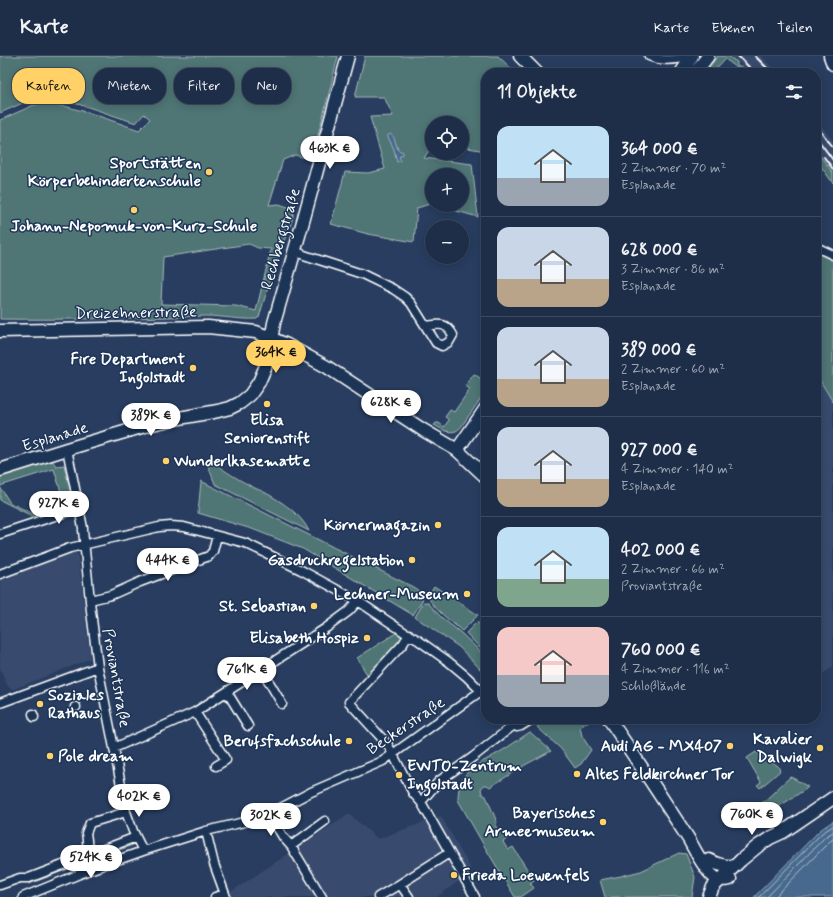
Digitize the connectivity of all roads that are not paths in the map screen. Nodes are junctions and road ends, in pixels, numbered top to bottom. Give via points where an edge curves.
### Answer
1 (348, 56) edge
2 (520, 56) edge
3 (649, 56) edge
4 (692, 56) edge
5 (708, 56) edge
6 (830, 56) edge
7 (833, 64) edge
8 (532, 68) edge
9 (685, 68) edge
10 (699, 68) edge
11 (821, 249) edge
12 (295, 251) junction
13 (833, 255) edge
14 (426, 326) dead end
15 (0, 331) edge
16 (272, 339) junction
17 (481, 415) edge
18 (67, 449) junction
19 (457, 450) junction
20 (0, 470) edge
21 (481, 472) edge
22 (79, 508) junction
23 (0, 534) edge
24 (217, 536) junction
25 (84, 545) junction
26 (0, 574) edge
27 (90, 600) junction
28 (358, 601) junction
29 (409, 634) junction
30 (94, 668) junction
31 (262, 670) junction
32 (481, 691) edge
33 (227, 692) junction
34 (481, 696) edge
35 (0, 702) edge
36 (282, 704) dead end
37 (195, 712) junction
38 (509, 724) edge
39 (513, 724) edge
40 (524, 724) edge
41 (612, 724) edge
42 (248, 726) dead end
43 (114, 748) junction
44 (393, 755) junction
45 (216, 766) dead end
46 (833, 798) edge
47 (421, 802) junction
48 (126, 812) junction
49 (268, 814) junction
50 (325, 820) dead end
51 (206, 831) junction
52 (783, 832) junction
53 (136, 837) junction
54 (293, 850) junction
55 (143, 851) junction
56 (450, 853) junction
57 (88, 854) junction
58 (708, 865) junction
59 (734, 866) junction
60 (92, 868) junction
61 (400, 884) junction
62 (0, 885) edge
63 (716, 889) edge
64 (226, 896) edge
65 (23, 897) edge
66 (214, 897) edge
67 (322, 897) edge
68 (378, 897) edge
69 (408, 897) edge
70 (475, 897) edge

1 - 12 street, Rechbergstraße
2 - 8 street
3 - 4 street via 671,60
4 - 9 street
5 - 10 street
6 - 7 street
11 - 13 street
12 - 14 street via 362,274 393,289 408,300
12 - 16 street, Rechbergstraße via 274,323
15 - 16 street, Dreizehnerstraße via 208,327 256,332
16 - 18 street, Esplanade via 259,382 250,395 240,403 218,411 148,425
16 - 19 street via 327,367
17 - 19 street
18 - 20 street, Esplanade
18 - 22 street, Proviantstraße
19 - 21 street
22 - 23 street
22 - 25 street, Proviantstraße
24 - 25 street via 184,527 159,526
24 - 27 street via 209,556 111,595
24 - 28 street via 251,546
25 - 26 street
25 - 27 street, Proviantstraße
27 - 30 street, Proviantstraße
28 - 29 street
28 - 31 street via 326,628
29 - 32 street via 449,662
29 - 44 street via 403,644 349,702 388,745
30 - 35 street
30 - 43 street, Proviantstraße
31 - 33 street
31 - 36 street
33 - 37 street
33 - 42 street
34 - 44 street, Beckerstraße
37 - 43 street
37 - 45 street via 226,760
38 - 47 street via 473,757 439,781
39 - 40 street via 517,727
41 - 58 street via 691,844
43 - 48 street, Proviantstraße
44 - 47 street via 413,793
44 - 49 street, Beckerstraße
46 - 52 street
47 - 56 street
48 - 53 street, Proviantstraße
48 - 57 street via 90,823 86,833
49 - 51 street, Beckerstraße
49 - 54 street
50 - 54 street
51 - 55 street, Beckerstraße
51 - 64 street via 214,864
52 - 59 street via 758,846
52 - 63 street via 772,845
53 - 55 street, Proviantstraße
53 - 57 street
54 - 67 street
55 - 60 street, Beckerstraße
56 - 61 street
56 - 70 street
57 - 60 street
57 - 62 street via 29,878 20,878
58 - 59 street
58 - 63 street via 719,872
59 - 63 street
60 - 65 street, Beckerstraße
61 - 68 street
61 - 69 street
64 - 66 street

